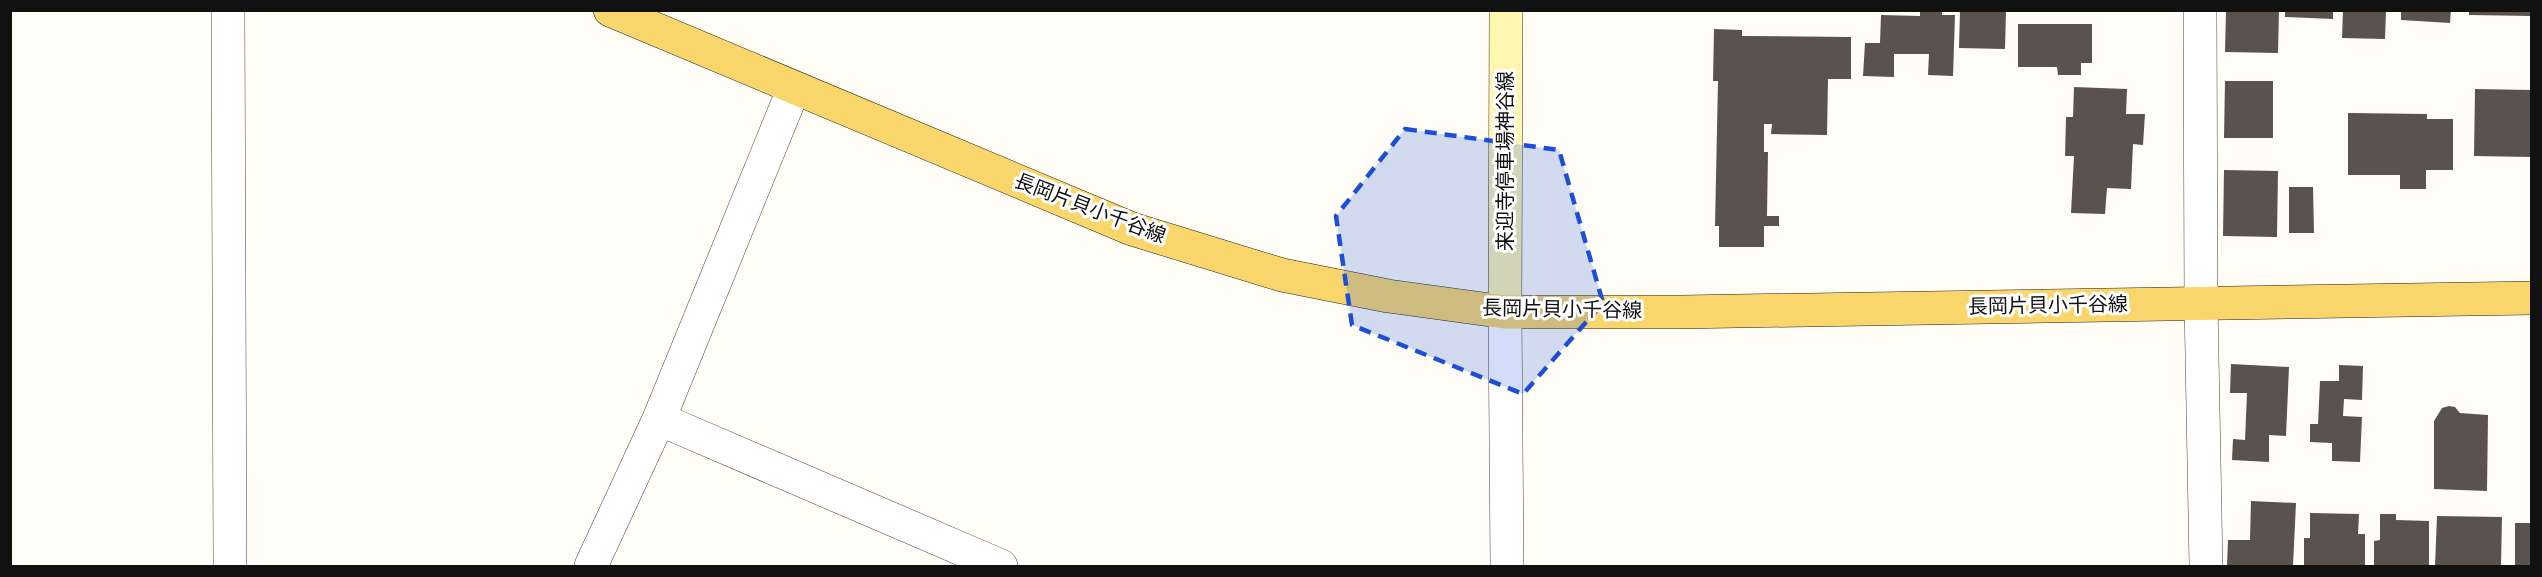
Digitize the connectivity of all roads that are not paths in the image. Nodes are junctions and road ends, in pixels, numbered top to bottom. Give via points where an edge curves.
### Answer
1 (228, 10) edge
2 (610, 10) edge
3 (1506, 10) edge
4 (2200, 10) edge
5 (794, 88) junction
6 (2532, 298) edge
7 (2201, 303) junction
8 (1505, 312) junction
9 (659, 419) junction
10 (230, 567) edge
11 (591, 567) edge
12 (1001, 567) edge
13 (1507, 567) edge
14 (2206, 567) edge

1 - 10 street
2 - 5 main road, 長岡片貝小千谷線
3 - 8 main road, 来迎寺停車場神谷線
4 - 7 street
5 - 8 main road, 長岡片貝小千谷線 via 1132,229 1282,274 1388,296
5 - 9 street
6 - 7 main road, 長岡片貝小千谷線
7 - 8 main road, 長岡片貝小千谷線
7 - 14 street
8 - 13 street
9 - 11 street
9 - 12 street

